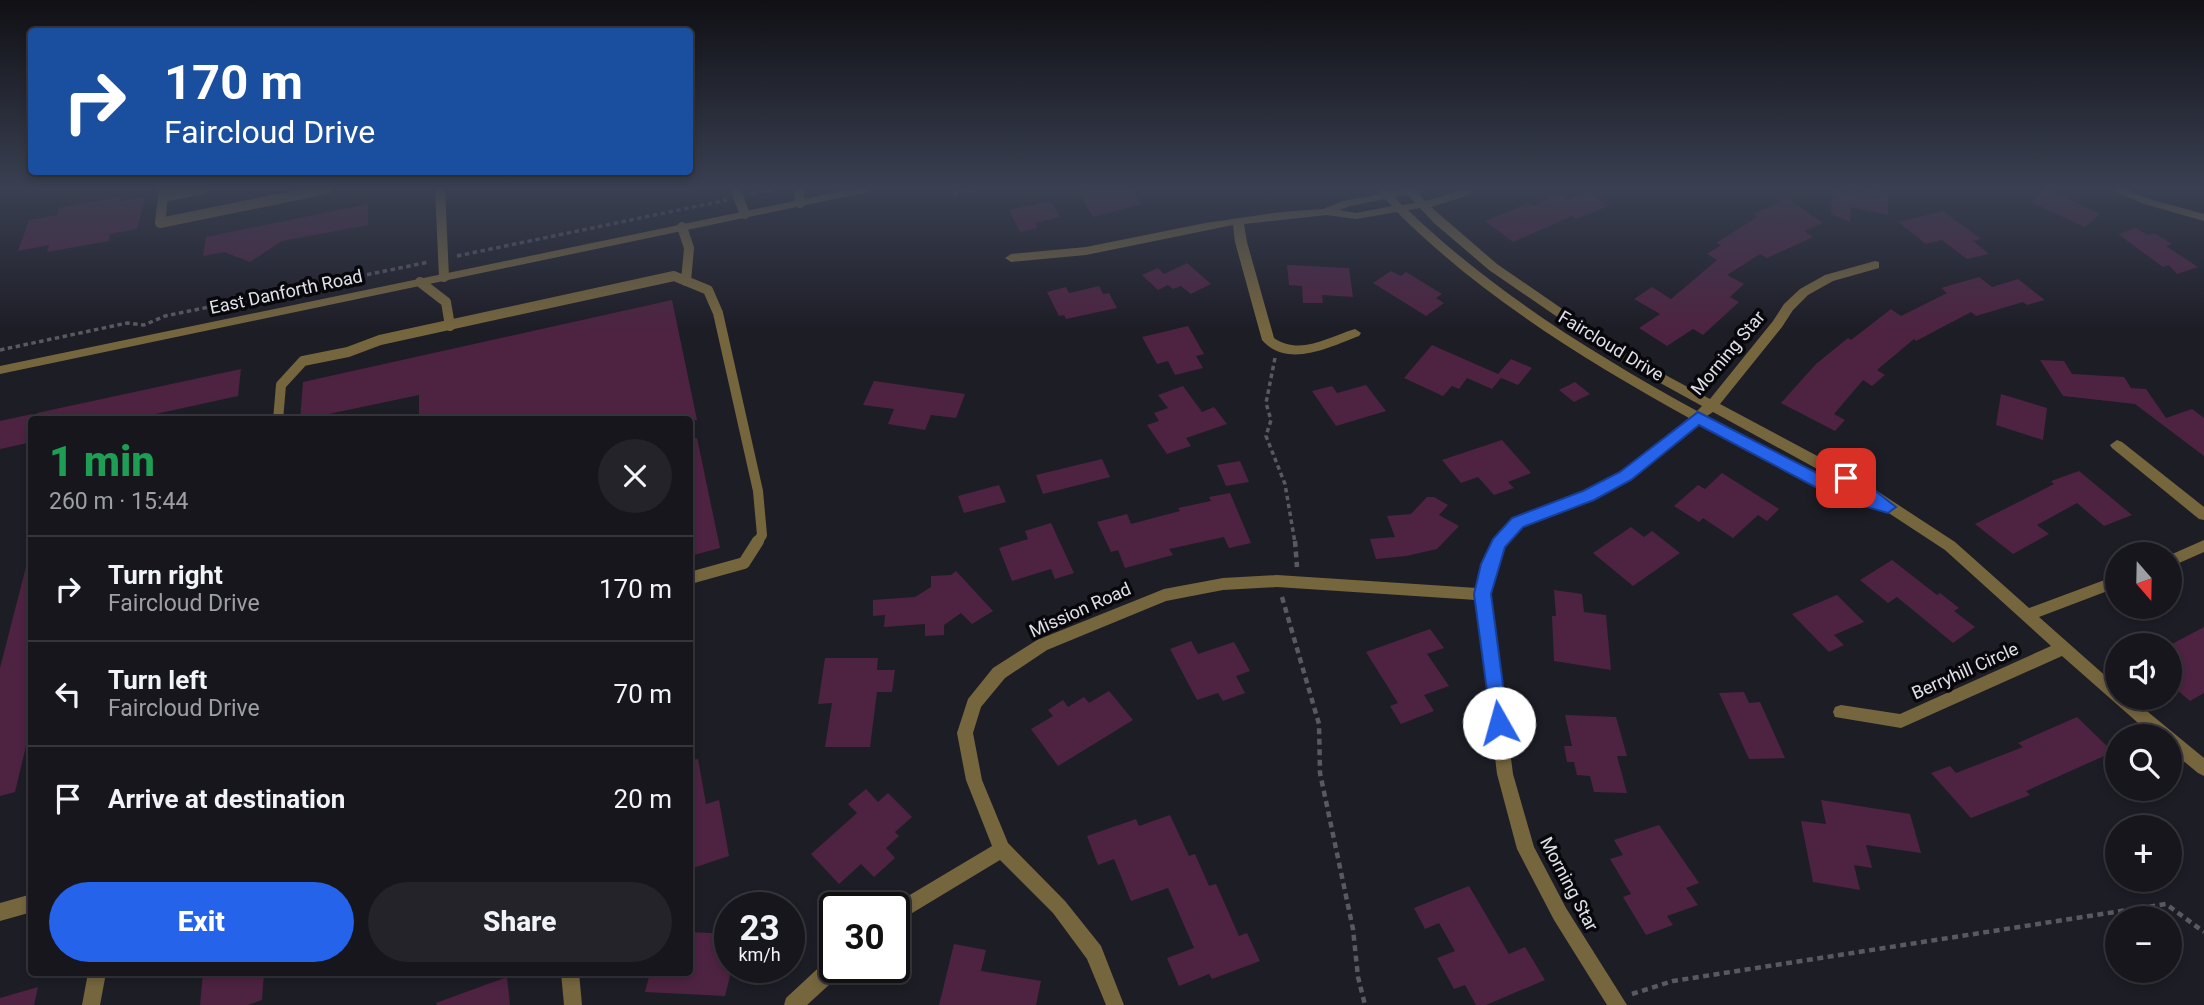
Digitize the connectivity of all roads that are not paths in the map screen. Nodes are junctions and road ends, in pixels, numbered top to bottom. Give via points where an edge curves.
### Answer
1 (442, 236) edge
2 (640, 236) edge
3 (685, 236) edge
4 (1163, 236) edge
5 (1240, 236) edge
6 (1429, 236) edge
7 (1458, 236) edge
8 (1011, 258) dead end
9 (1875, 265) dead end
10 (444, 277) junction
11 (686, 281) junction
12 (420, 282) junction
13 (450, 326) junction
14 (1355, 332) dead end
15 (0, 370) edge
16 (1711, 406) junction
17 (278, 416) edge
18 (1698, 417) junction
19 (2117, 445) dead end
20 (1888, 507) junction
21 (2204, 515) edge
22 (2204, 546) edge
23 (2182, 556) edge
24 (693, 577) edge
25 (2105, 586) edge
26 (1483, 594) junction
27 (2028, 615) junction
28 (2063, 648) junction
29 (2105, 686) edge
30 (2132, 710) edge
31 (1841, 712) dead end
32 (2149, 724) edge
33 (2182, 750) edge
34 (2204, 768) edge
35 (1002, 849) junction
36 (28, 904) edge
37 (910, 905) edge
38 (0, 912) edge
39 (96, 976) edge
40 (570, 976) edge
41 (819, 981) edge
42 (1616, 1003) edge
43 (91, 1005) edge
44 (573, 1005) edge
45 (793, 1005) edge
46 (1115, 1005) edge

1 - 10 lane
2 - 10 street, East Danforth Road
3 - 11 lane via 689,248
4 - 8 street via 1086,251
5 - 14 street via 1268,340 1277,349 1296,352
6 - 18 street, Faircloud Drive via 1542,326 1644,390
7 - 16 street, Faircloud Drive via 1493,267 1628,360
9 - 16 street, Morning Star via 1829,278 1804,292
10 - 12 street, East Danforth Road
11 - 13 lane via 674,276
11 - 24 lane via 708,290 718,313 758,491 762,535 744,563
12 - 13 lane via 446,302
12 - 15 street, East Danforth Road
13 - 17 lane via 303,361 281,385
16 - 18 street, Morning Star
16 - 20 street, Faircloud Drive via 1846,478
18 - 20 street, Faircloud Drive via 1842,494
18 - 26 street, Morning Star via 1625,476 1518,523 1498,544
19 - 21 street
20 - 27 street, Faircloud Drive via 1950,546
22 - 23 street
25 - 27 street
26 - 35 street, Mission Road via 1277,581 1223,584 1164,595 1042,645 999,673 974,704 965,733 974,780
26 - 42 street, Morning Star via 1505,774 1526,849
27 - 28 street, Faircloud Drive
28 - 29 street, Faircloud Drive
28 - 31 street, Berryhill Circle via 1901,721
30 - 32 street, Faircloud Drive
33 - 34 street
35 - 37 street
35 - 46 street, Mission Road via 1059,907 1094,953
36 - 38 street
39 - 43 street
40 - 44 street
41 - 45 street

